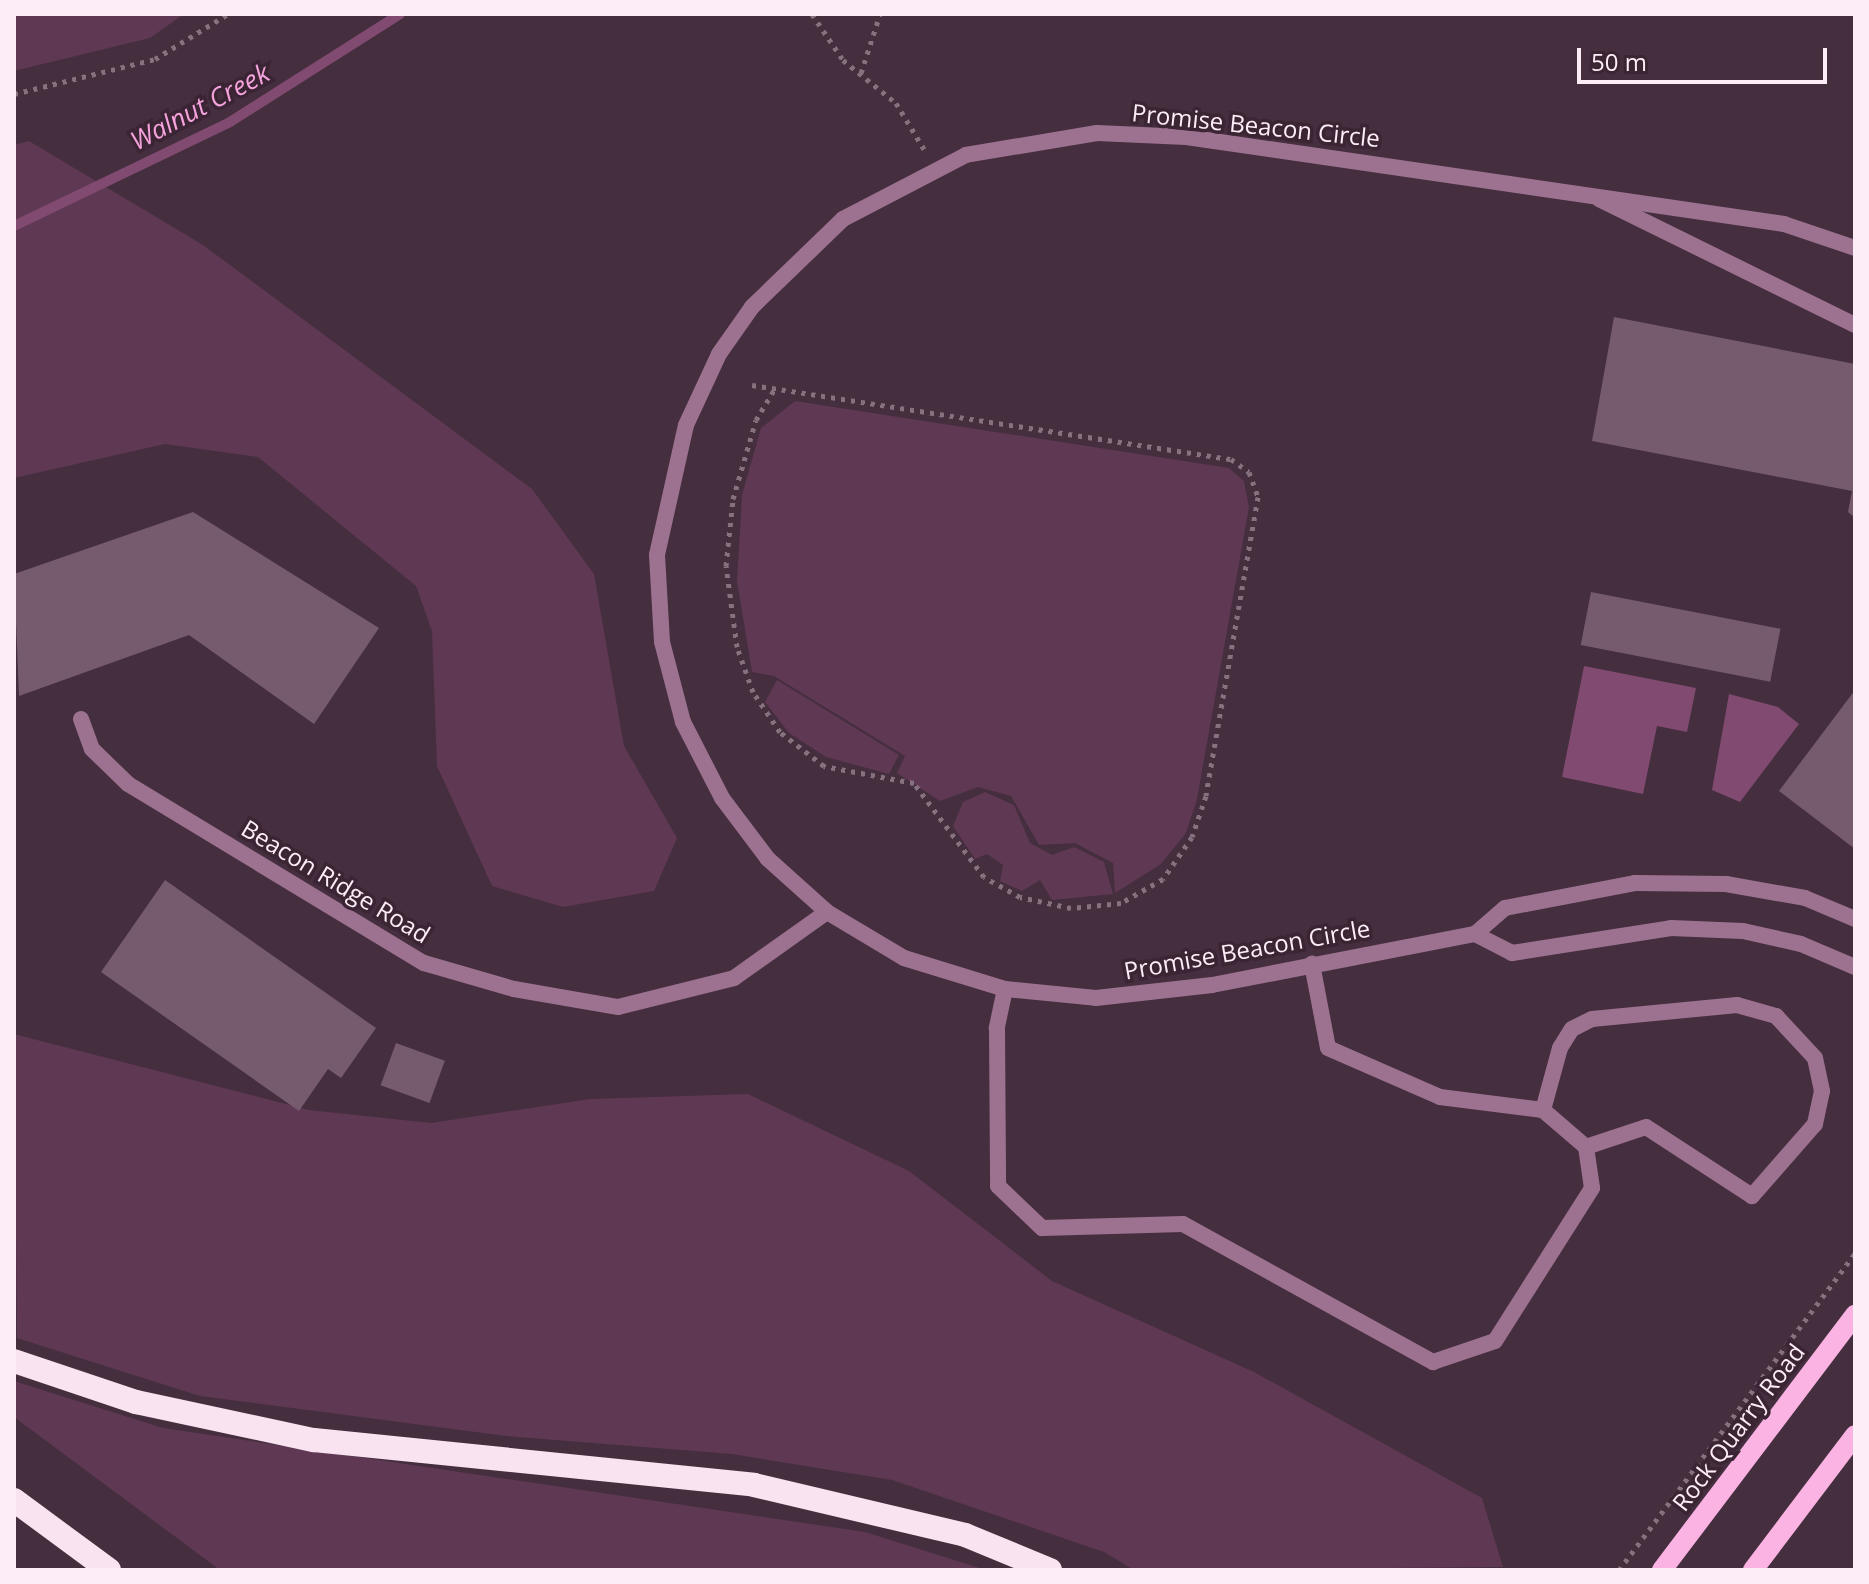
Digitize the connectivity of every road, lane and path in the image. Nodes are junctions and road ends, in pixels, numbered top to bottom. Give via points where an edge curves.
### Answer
1 (228, 14) edge
2 (812, 14) edge
3 (880, 14) edge
4 (861, 73) junction
5 (14, 94) edge
6 (921, 141) dead end
7 (1591, 195) junction
8 (1855, 248) edge
9 (1855, 325) edge
10 (752, 385) dead end
11 (775, 388) junction
12 (81, 719) dead end
13 (827, 912) junction
14 (1855, 919) edge
15 (1475, 934) junction
16 (1312, 964) junction
17 (1855, 967) edge
18 (1005, 989) junction
19 (1543, 1110) junction
20 (1586, 1147) junction
21 (1855, 1253) edge
22 (1855, 1315) edge
23 (14, 1361) edge
24 (1855, 1435) edge
25 (14, 1500) edge
26 (109, 1570) edge
27 (1050, 1570) edge
28 (1619, 1570) edge
29 (1662, 1570) edge
30 (1753, 1570) edge

1 - 5 path via 155,59
2 - 4 path via 830,46
3 - 4 path
4 - 6 path via 896,103
7 - 8 street, Promise Beacon Circle via 1784,224
7 - 9 street
7 - 13 street, Promise Beacon Circle via 1186,137 1097,133 966,155 920,175 843,219 785,271 719,354 686,425 657,555 662,642 683,722 722,798 768,859
10 - 11 path
11 - 11 path via 1231,459 1249,472 1258,497 1206,796 1192,837 1163,879 1121,903 1071,908 1020,897 984,877 914,783 824,766 780,732 753,692 737,647 726,566 733,499 756,420
12 - 13 street, Beacon Ridge Road via 92,749 128,784 424,963 514,989 618,1007 734,978
13 - 18 street, Promise Beacon Circle via 904,958
14 - 15 street via 1805,898 1726,884 1635,883 1505,908
15 - 16 street, Promise Beacon Circle
15 - 17 street via 1512,953 1671,928 1743,931 1801,944
16 - 18 street, Promise Beacon Circle via 1096,998
16 - 19 street via 1328,1048 1440,1097
18 - 20 street via 997,1028 998,1186 1042,1228 1183,1224 1433,1362 1495,1341 1592,1188
19 - 20 street
19 - 20 street via 1560,1048 1572,1029 1592,1019 1737,1005 1776,1016 1815,1058 1822,1091 1815,1124 1752,1196 1646,1127
21 - 28 path
22 - 29 main road, Rock Quarry Road
23 - 27 highway via 136,1402 314,1440 754,1485 965,1535
24 - 30 main road
25 - 26 highway

